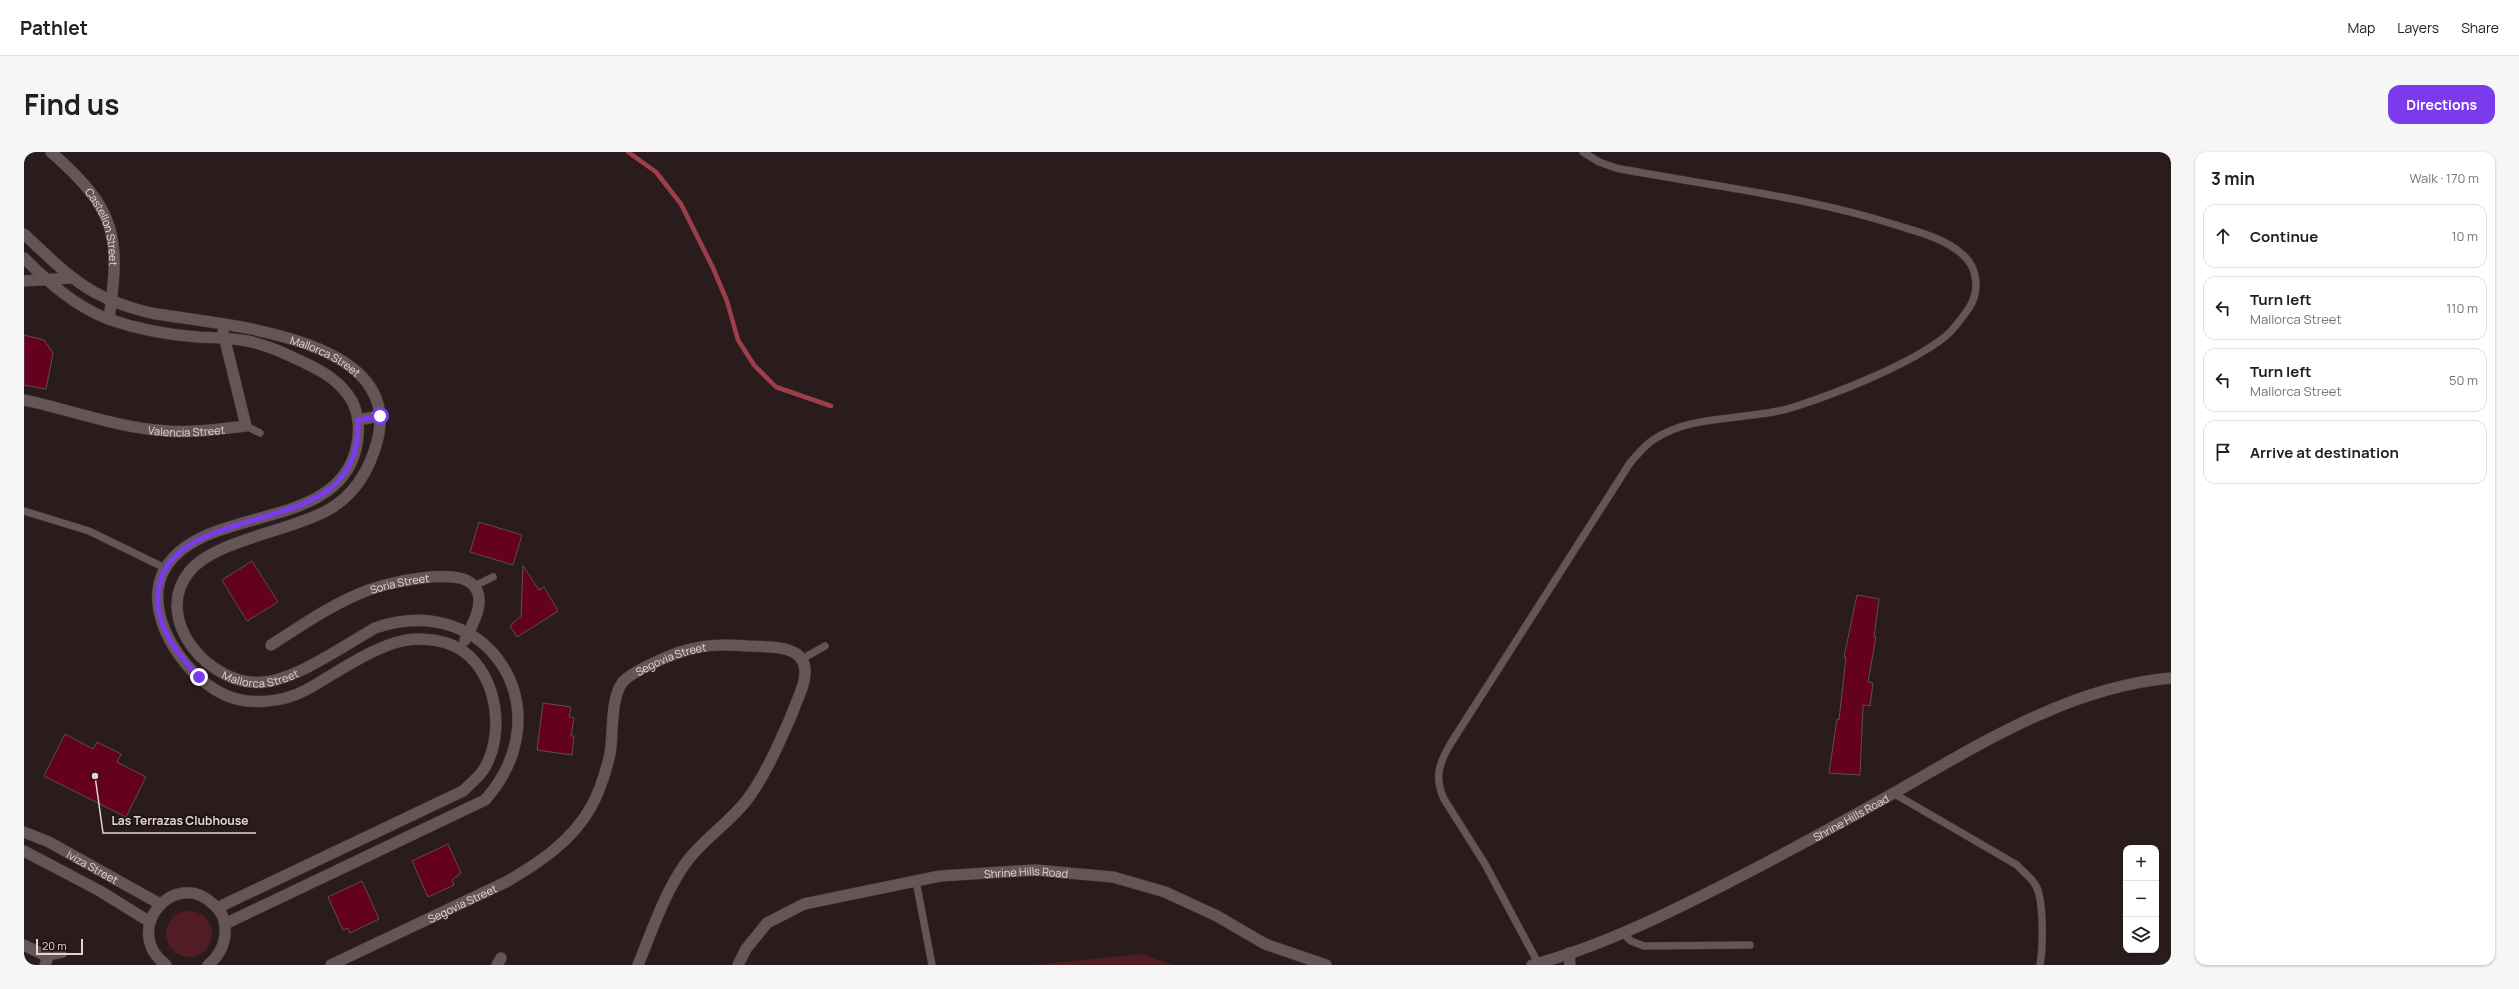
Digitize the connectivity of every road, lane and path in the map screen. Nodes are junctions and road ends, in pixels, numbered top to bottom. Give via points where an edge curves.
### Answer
1 (51, 152) edge
2 (1582, 152) edge
3 (24, 234) edge
4 (24, 258) edge
5 (71, 278) junction
6 (46, 280) junction
7 (24, 281) edge
8 (111, 301) junction
9 (109, 319) junction
10 (220, 323) junction
11 (224, 339) junction
12 (24, 400) edge
13 (380, 416) junction
14 (358, 420) junction
15 (246, 426) junction
16 (260, 433) dead end
17 (24, 510) edge
18 (165, 568) junction
19 (493, 576) dead end
20 (474, 586) junction
21 (468, 634) junction
22 (271, 645) dead end
23 (825, 646) dead end
24 (461, 649) junction
25 (802, 659) junction
26 (2171, 678) edge
27 (1893, 793) junction
28 (404, 818) junction
29 (24, 832) edge
30 (412, 836) junction
31 (24, 852) edge
32 (916, 881) junction
33 (160, 904) junction
34 (217, 908) junction
35 (150, 922) junction
36 (225, 924) junction
37 (1622, 933) junction
38 (24, 945) edge
39 (1750, 945) dead end
40 (1569, 953) junction
41 (63, 954) dead end
42 (47, 961) edge
43 (161, 963) edge
44 (213, 964) edge
45 (1535, 964) edge
46 (331, 965) edge
47 (638, 965) edge
48 (738, 965) edge
49 (932, 965) edge
50 (1326, 965) edge
51 (1570, 965) edge
52 (2040, 965) edge

1 - 8 street, Castellon Street via 91,191 111,228 114,246
2 - 45 lane via 1616,168 1805,200 1913,230 1951,246 1971,263 1976,275 1971,305 1947,335 1903,362 1795,407 1680,427 1651,441 1630,463 1451,743 1439,766 1439,788 1444,799 1485,864
3 - 5 street, Mallorca Street
4 - 6 street, Mallorca Street
5 - 6 street
5 - 8 street, Mallorca Street
6 - 7 street
6 - 9 street, Mallorca Street via 78,303
8 - 9 street, Castellon Street
8 - 10 street, Mallorca Street via 151,313
9 - 11 street, Mallorca Street via 158,332
10 - 11 street
10 - 13 street, Mallorca Street via 288,336 342,361 369,384 377,400
11 - 14 street, Mallorca Street via 261,345 335,380 354,405
11 - 15 street
12 - 15 street, Valencia Street via 124,425 166,431 186,432
13 - 14 street
13 - 21 street, Mallorca Street via 379,434 373,455 365,475 354,490 326,512 229,548 198,563 189,572 176,599 180,626 191,645 204,659 230,678 247,682 281,679 375,628 391,622 434,621
14 - 18 street, Mallorca Street via 359,437 356,452 350,466 331,488 287,510 204,537 175,555
15 - 16 lane
17 - 18 lane via 89,531
18 - 24 street, Mallorca Street via 158,584 157,599 166,636 176,652 199,677 212,688 237,699 251,702 270,701 301,693 382,648 398,642 414,639 432,640
19 - 20 lane
20 - 21 street via 479,598
20 - 22 street, Soria Street via 455,578 404,580 384,585 365,591 338,605
21 - 24 street
21 - 30 street, Mallorca Street via 496,657 514,683 519,717 513,753 498,786 485,800
23 - 25 lane
24 - 28 street, Mallorca Street via 472,658 481,672 493,700 496,718 490,754 484,769 463,791
25 - 46 street, Segovia Street via 796,652 783,648 708,646 684,652 624,680 615,698 610,755 592,806 576,829 557,848 533,867 506,882
25 - 47 street via 805,670 801,690 757,786 745,802 685,864 661,908
26 - 27 street, Shrine Hills Road via 2117,688 2031,719 1952,758
27 - 37 street, Shrine Hills Road via 1725,884
27 - 52 lane via 2017,865 2028,876 2036,887 2040,903
28 - 30 street
28 - 34 street, Mallorca Street
29 - 33 street, Iviza Street via 49,842
30 - 36 street, Mallorca Street
31 - 35 street, Iviza Street via 100,891
32 - 48 street, Shrine Hills Road via 829,897 782,914 767,923 755,936
32 - 49 lane
32 - 50 street, Shrine Hills Road via 940,876 999,871 1062,872 1113,877 1185,900 1265,944
33 - 34 street via 168,898 185,893 203,897
33 - 35 street
34 - 36 street
35 - 43 street via 150,942
36 - 44 street via 223,944
37 - 39 lane via 1631,941 1644,946
37 - 40 street, Shrine Hills Road
38 - 42 street
40 - 45 street, Shrine Hills Road
40 - 51 street
41 - 42 lane

